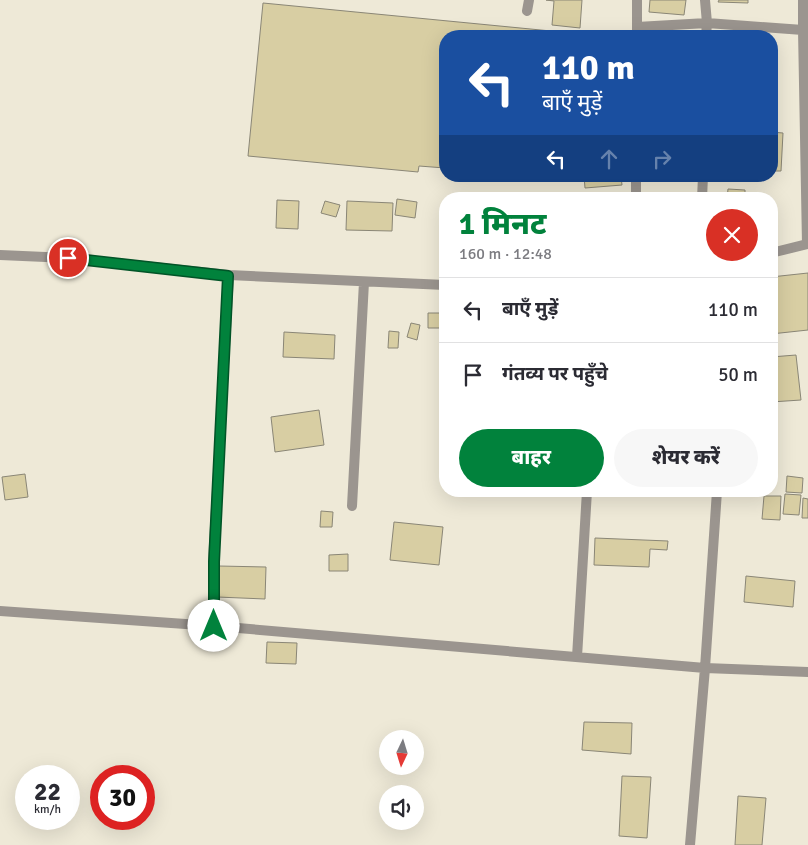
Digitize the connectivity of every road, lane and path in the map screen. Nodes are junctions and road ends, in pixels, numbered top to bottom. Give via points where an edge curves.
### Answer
1 (529, 0) edge
2 (638, 0) edge
3 (705, 0) edge
4 (803, 0) edge
5 (527, 11) dead end
6 (707, 23) junction
7 (637, 30) edge
8 (653, 30) edge
9 (706, 30) edge
10 (806, 30) edge
11 (807, 244) edge
12 (778, 251) edge
13 (0, 255) edge
14 (228, 276) junction
15 (364, 282) junction
16 (439, 286) edge
17 (587, 497) edge
18 (717, 497) edge
19 (352, 506) dead end
20 (0, 611) edge
21 (214, 626) junction
22 (577, 657) junction
23 (705, 668) junction
24 (808, 672) edge
25 (690, 845) edge

1 - 5 street
2 - 7 street
3 - 6 street
4 - 10 street
6 - 8 street
6 - 9 street
6 - 10 street
10 - 11 street
11 - 12 street
13 - 14 street via 68,258
14 - 15 street
14 - 21 street via 214,562
15 - 16 street
15 - 19 street
17 - 22 street
18 - 23 street
20 - 21 street
21 - 22 street
22 - 23 street
23 - 24 street
23 - 25 street

